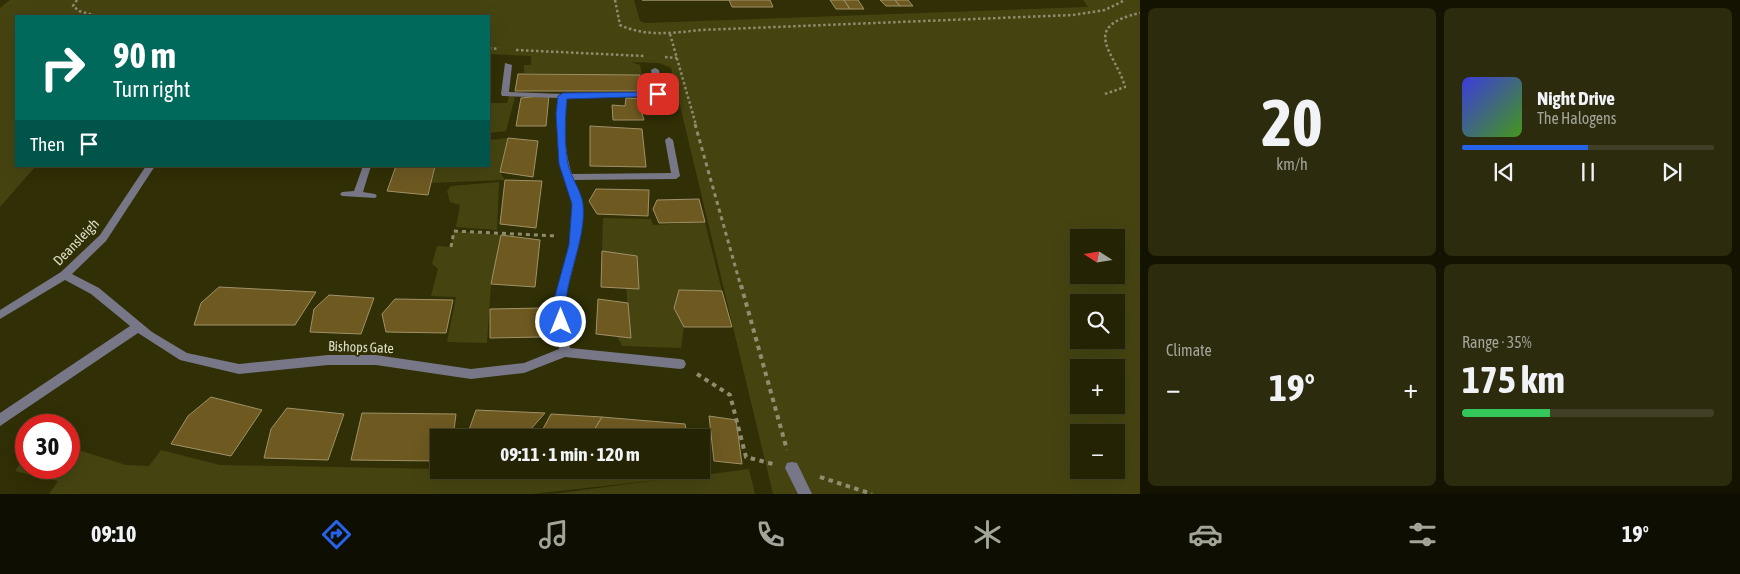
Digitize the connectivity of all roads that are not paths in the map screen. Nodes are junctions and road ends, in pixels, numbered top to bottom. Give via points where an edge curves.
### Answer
1 (508, 66) dead end
2 (655, 70) dead end
3 (563, 96) junction
4 (669, 140) dead end
5 (150, 167) edge
6 (367, 167) edge
7 (568, 177) junction
8 (345, 194) dead end
9 (358, 194) junction
10 (372, 196) dead end
11 (65, 275) junction
12 (0, 315) edge
13 (138, 327) junction
14 (566, 352) junction
15 (680, 364) road end
16 (0, 420) edge
17 (792, 468) road end
18 (805, 494) edge

1 - 3 street via 505,94
2 - 3 street via 658,94
3 - 7 street via 560,114
4 - 7 street via 676,176
5 - 11 street, Deansleigh via 103,238
6 - 9 street
7 - 14 street via 578,204 575,236 558,307
8 - 9 street
9 - 10 street
11 - 12 street, Deansleigh
11 - 13 street, Bishops Gate via 95,291
13 - 14 street, Bishops Gate via 184,357 239,370 328,360 376,360 470,374 524,368
13 - 16 street
14 - 15 street, Bishops Gate
17 - 18 street

